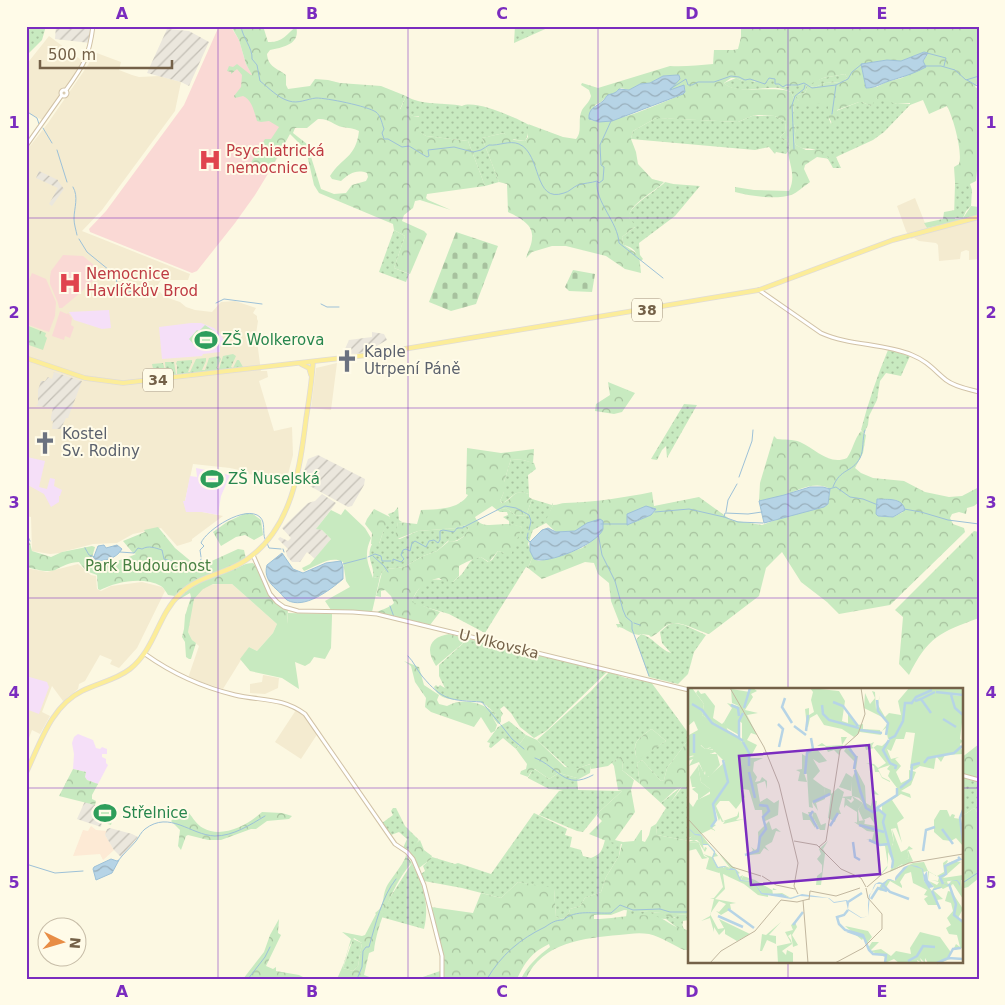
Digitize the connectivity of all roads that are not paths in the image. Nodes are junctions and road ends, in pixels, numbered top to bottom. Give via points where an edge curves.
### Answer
1 (93, 26) edge
2 (26, 146) edge
3 (979, 217) edge
4 (760, 290) junction
5 (26, 358) edge
6 (324, 361) junction
7 (313, 362) junction
8 (300, 364) junction
9 (311, 382) junction
10 (979, 392) edge
11 (253, 555) junction
12 (145, 654) junction
13 (688, 690) edge
14 (26, 773) edge
15 (962, 775) edge
16 (979, 780) edge
17 (442, 979) edge

1 - 2 street via 86,59 66,94 62,95
3 - 4 main road, 38 via 893,240
4 - 6 main road, 38
4 - 10 street via 821,333 912,355 929,363 954,385
5 - 8 main road, 34 via 85,378 118,383
6 - 7 main road, 38
6 - 9 main road via 315,366
7 - 8 main road, 34
7 - 9 main road
8 - 9 main road via 310,369
9 - 11 main road via 300,468 292,495 276,528
11 - 12 main road via 238,566 196,582 178,595
11 - 13 street, U Vlkovska via 265,586 275,600 288,609 377,614
12 - 14 main road via 127,672 81,692 63,705
12 - 17 street via 204,687 286,703 305,714 395,844 413,859 424,885 442,956
15 - 16 street

